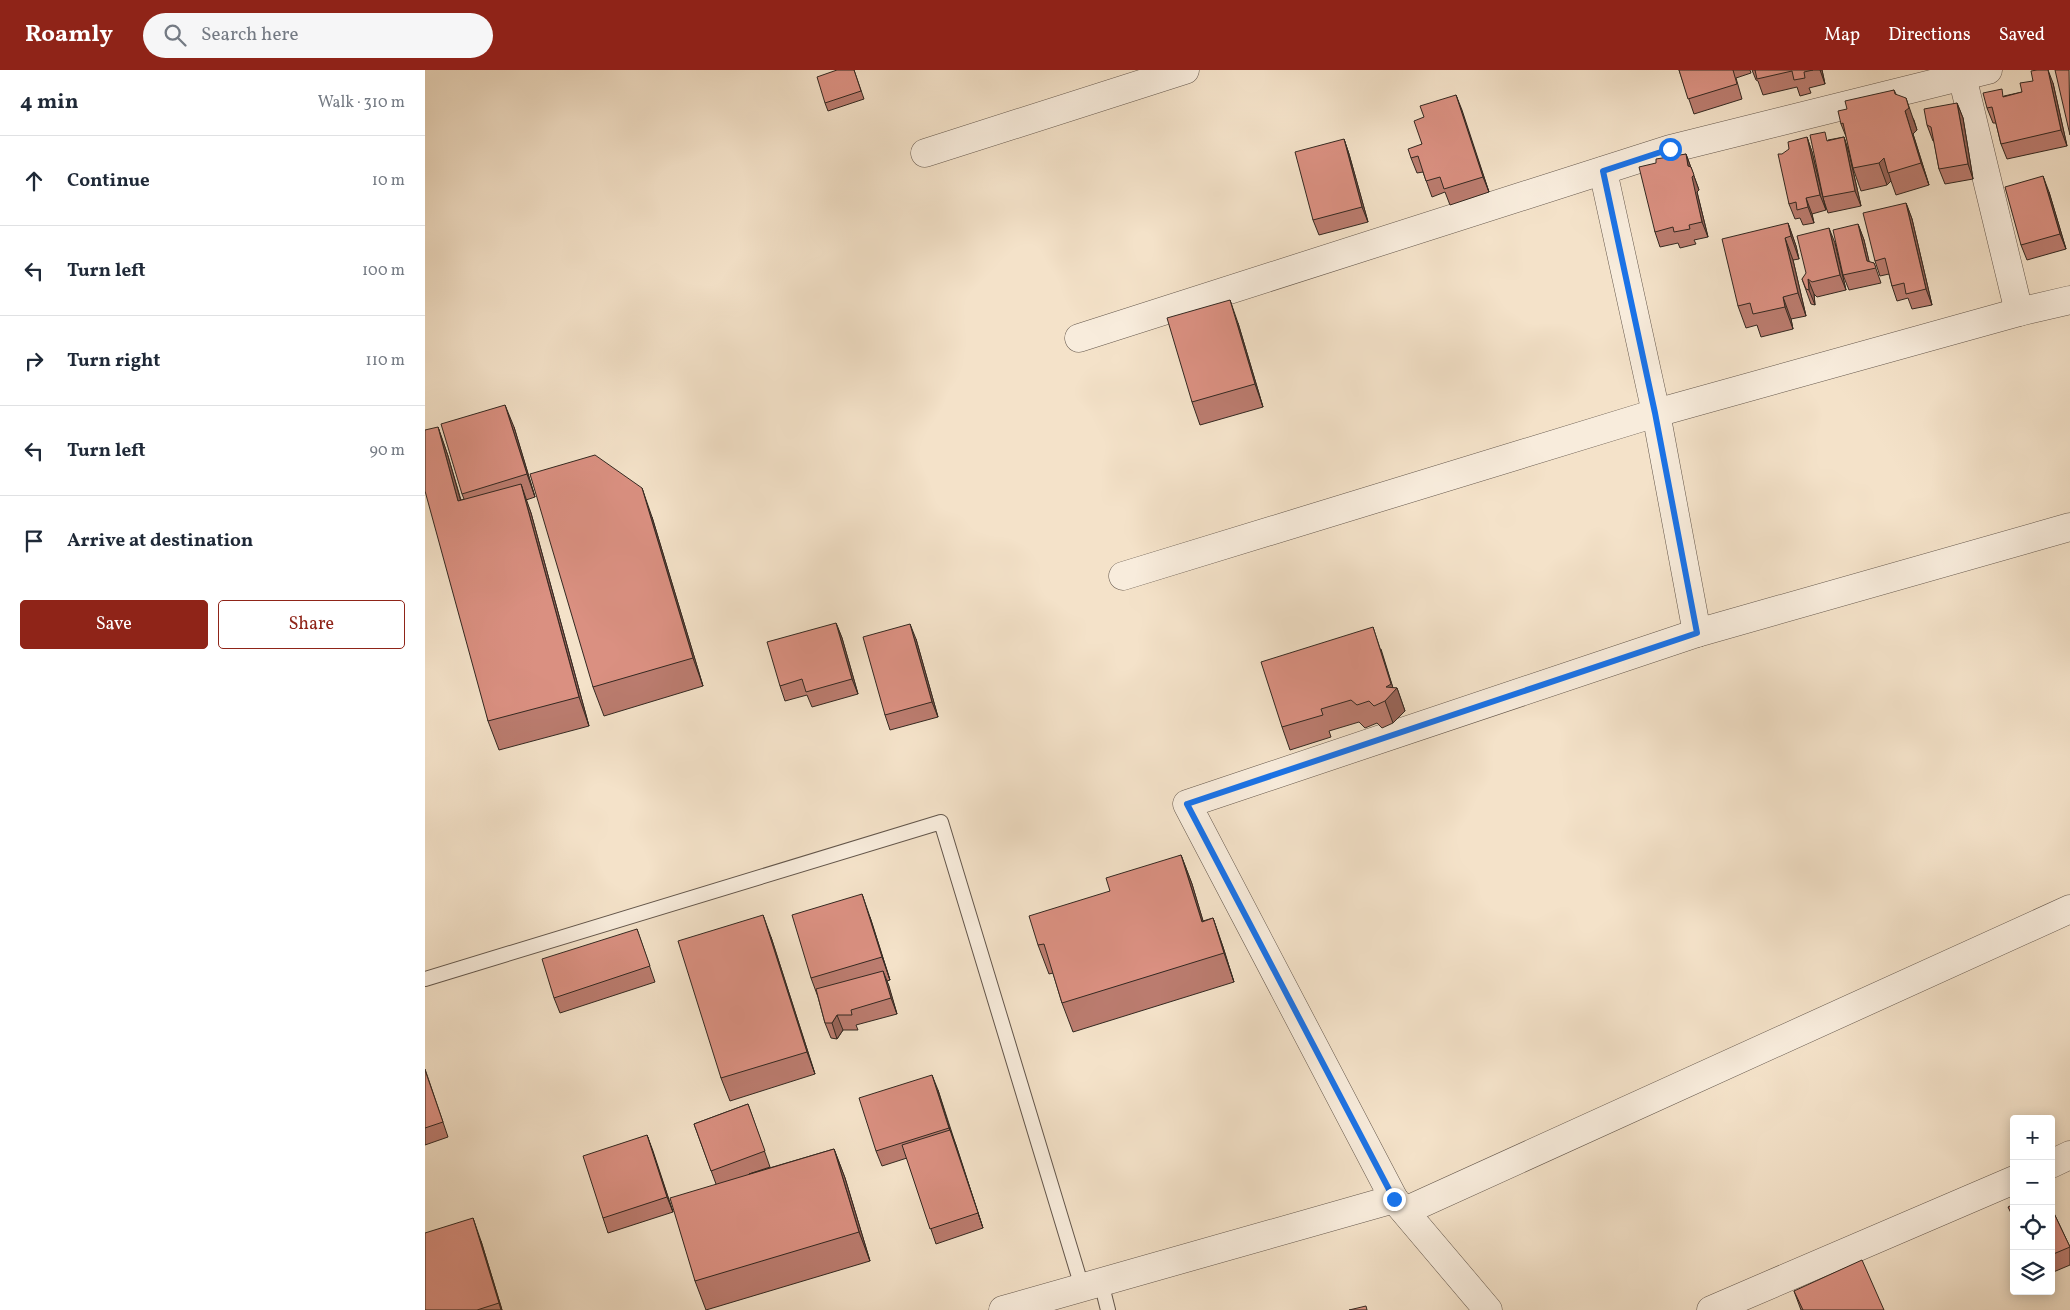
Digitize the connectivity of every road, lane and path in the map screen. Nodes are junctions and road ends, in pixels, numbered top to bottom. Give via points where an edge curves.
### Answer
1 (1185, 70) edge
2 (1988, 70) edge
3 (1963, 76) junction
4 (925, 153) dead end
5 (1603, 171) junction
6 (2070, 300) edge
7 (2019, 312) junction
8 (1079, 338) dead end
9 (1655, 413) junction
10 (2070, 527) edge
11 (1123, 576) dead end
12 (1697, 633) junction
13 (2070, 909) edge
14 (425, 979) edge
15 (2070, 1156) edge
16 (2055, 1162) edge
17 (2010, 1182) edge
18 (1399, 1205) junction
19 (1091, 1285) junction
20 (1003, 1310) edge
21 (1108, 1310) edge
22 (1488, 1310) edge
23 (1711, 1310) edge

1 - 4 street
2 - 3 street
3 - 5 street via 1670,149
3 - 7 street
5 - 8 street
5 - 9 street
6 - 7 street
7 - 9 street
9 - 11 street
9 - 12 street
10 - 12 street
12 - 18 street via 1187,804
13 - 18 street
14 - 19 lane via 941,822
15 - 16 street
17 - 23 street
18 - 19 street
18 - 22 street
19 - 20 street
19 - 21 lane

